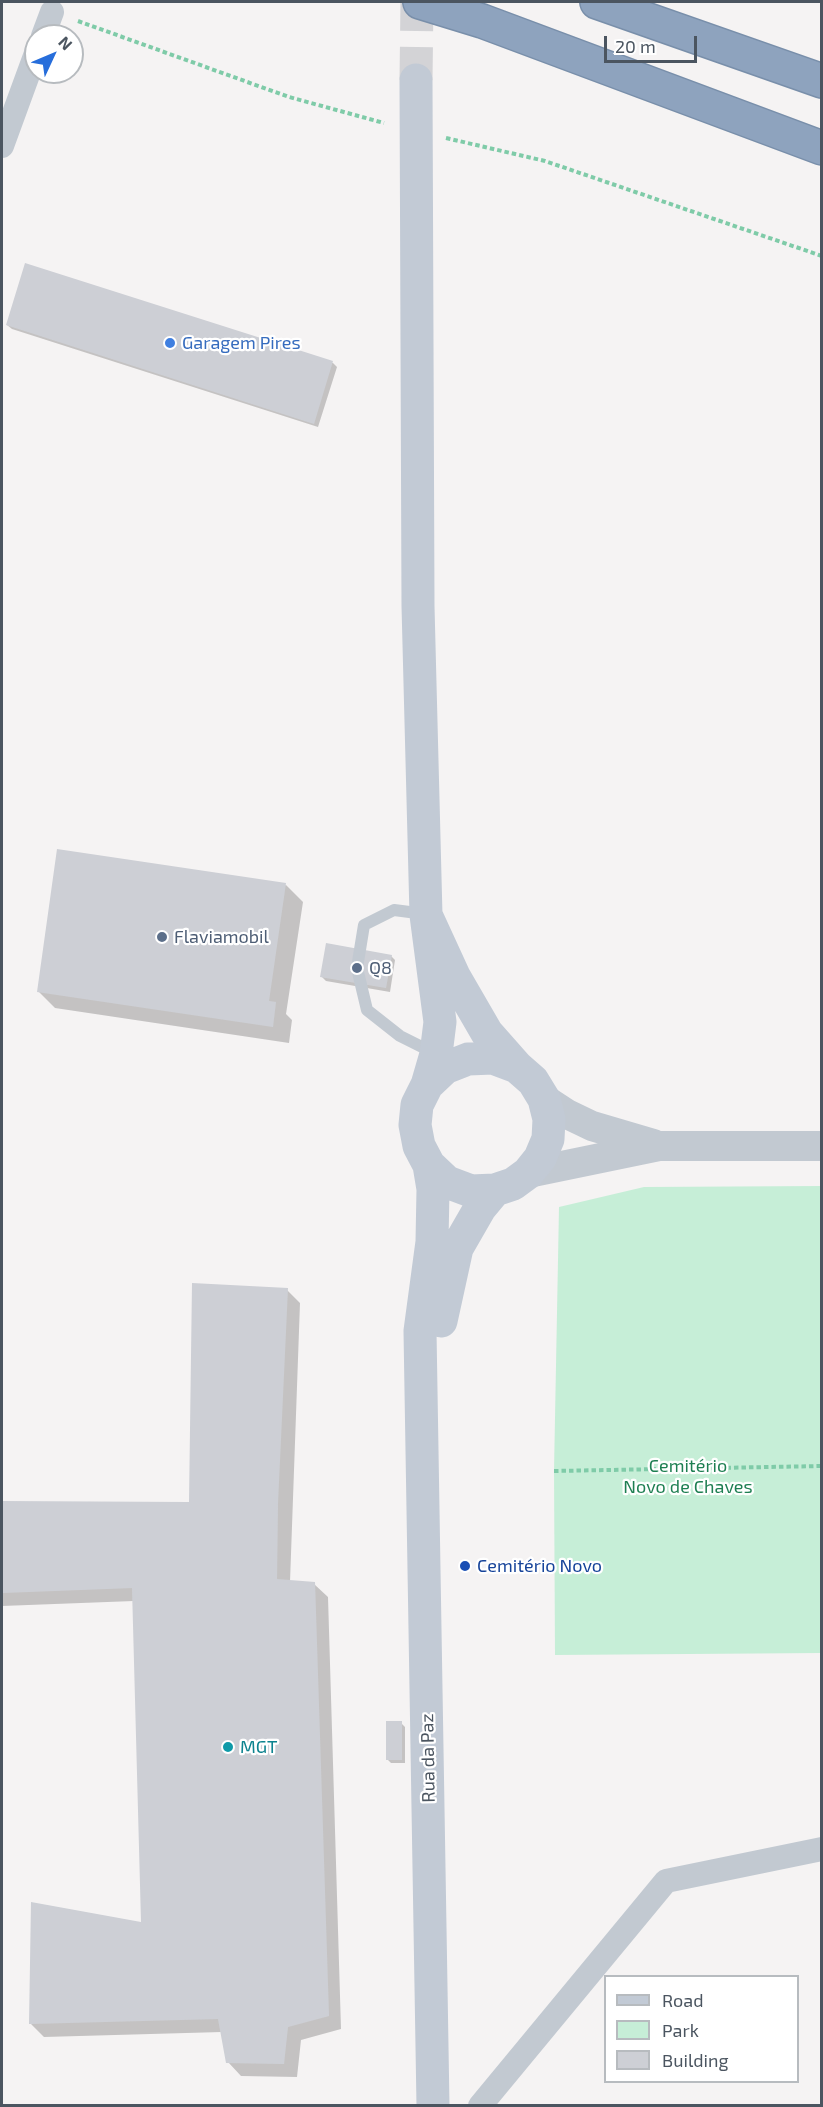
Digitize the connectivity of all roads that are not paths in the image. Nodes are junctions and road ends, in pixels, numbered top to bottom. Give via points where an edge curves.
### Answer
1 (420, 2) edge
2 (597, 2) edge
3 (52, 12) dead end
4 (48, 24) edge
5 (416, 80) tunnel mouth
6 (822, 81) edge
7 (25, 84) edge
8 (2, 146) edge
9 (822, 148) edge
10 (426, 915) junction
11 (436, 1054) junction
12 (517, 1067) junction
13 (427, 1086) junction
14 (544, 1100) junction
15 (658, 1146) junction
16 (822, 1146) edge
17 (429, 1165) junction
18 (528, 1173) junction
19 (495, 1190) junction
20 (422, 1410) junction
21 (822, 1849) edge
22 (433, 2106) edge
23 (480, 2106) edge

1 - 9 highway via 482,21
2 - 6 highway
3 - 4 street
5 - 10 main road via 418,606
7 - 8 street
10 - 11 main road via 440,1022
10 - 11 lane via 394,910 364,925 357,968 368,1010 400,1036
10 - 12 main road via 454,976 487,1033
11 - 13 main road
12 - 13 main road via 493,1058 468,1059 445,1068
12 - 14 main road via 533,1081
13 - 17 main road via 417,1105 415,1125 418,1146
14 - 15 street via 592,1126
14 - 18 main road via 549,1119 548,1139
15 - 16 street
15 - 18 street
17 - 19 main road via 447,1182 471,1191
17 - 20 main road via 434,1189 432,1242 420,1331
18 - 19 main road
19 - 20 main road via 457,1248
20 - 22 main road, Rua da Paz
21 - 23 street via 666,1881

